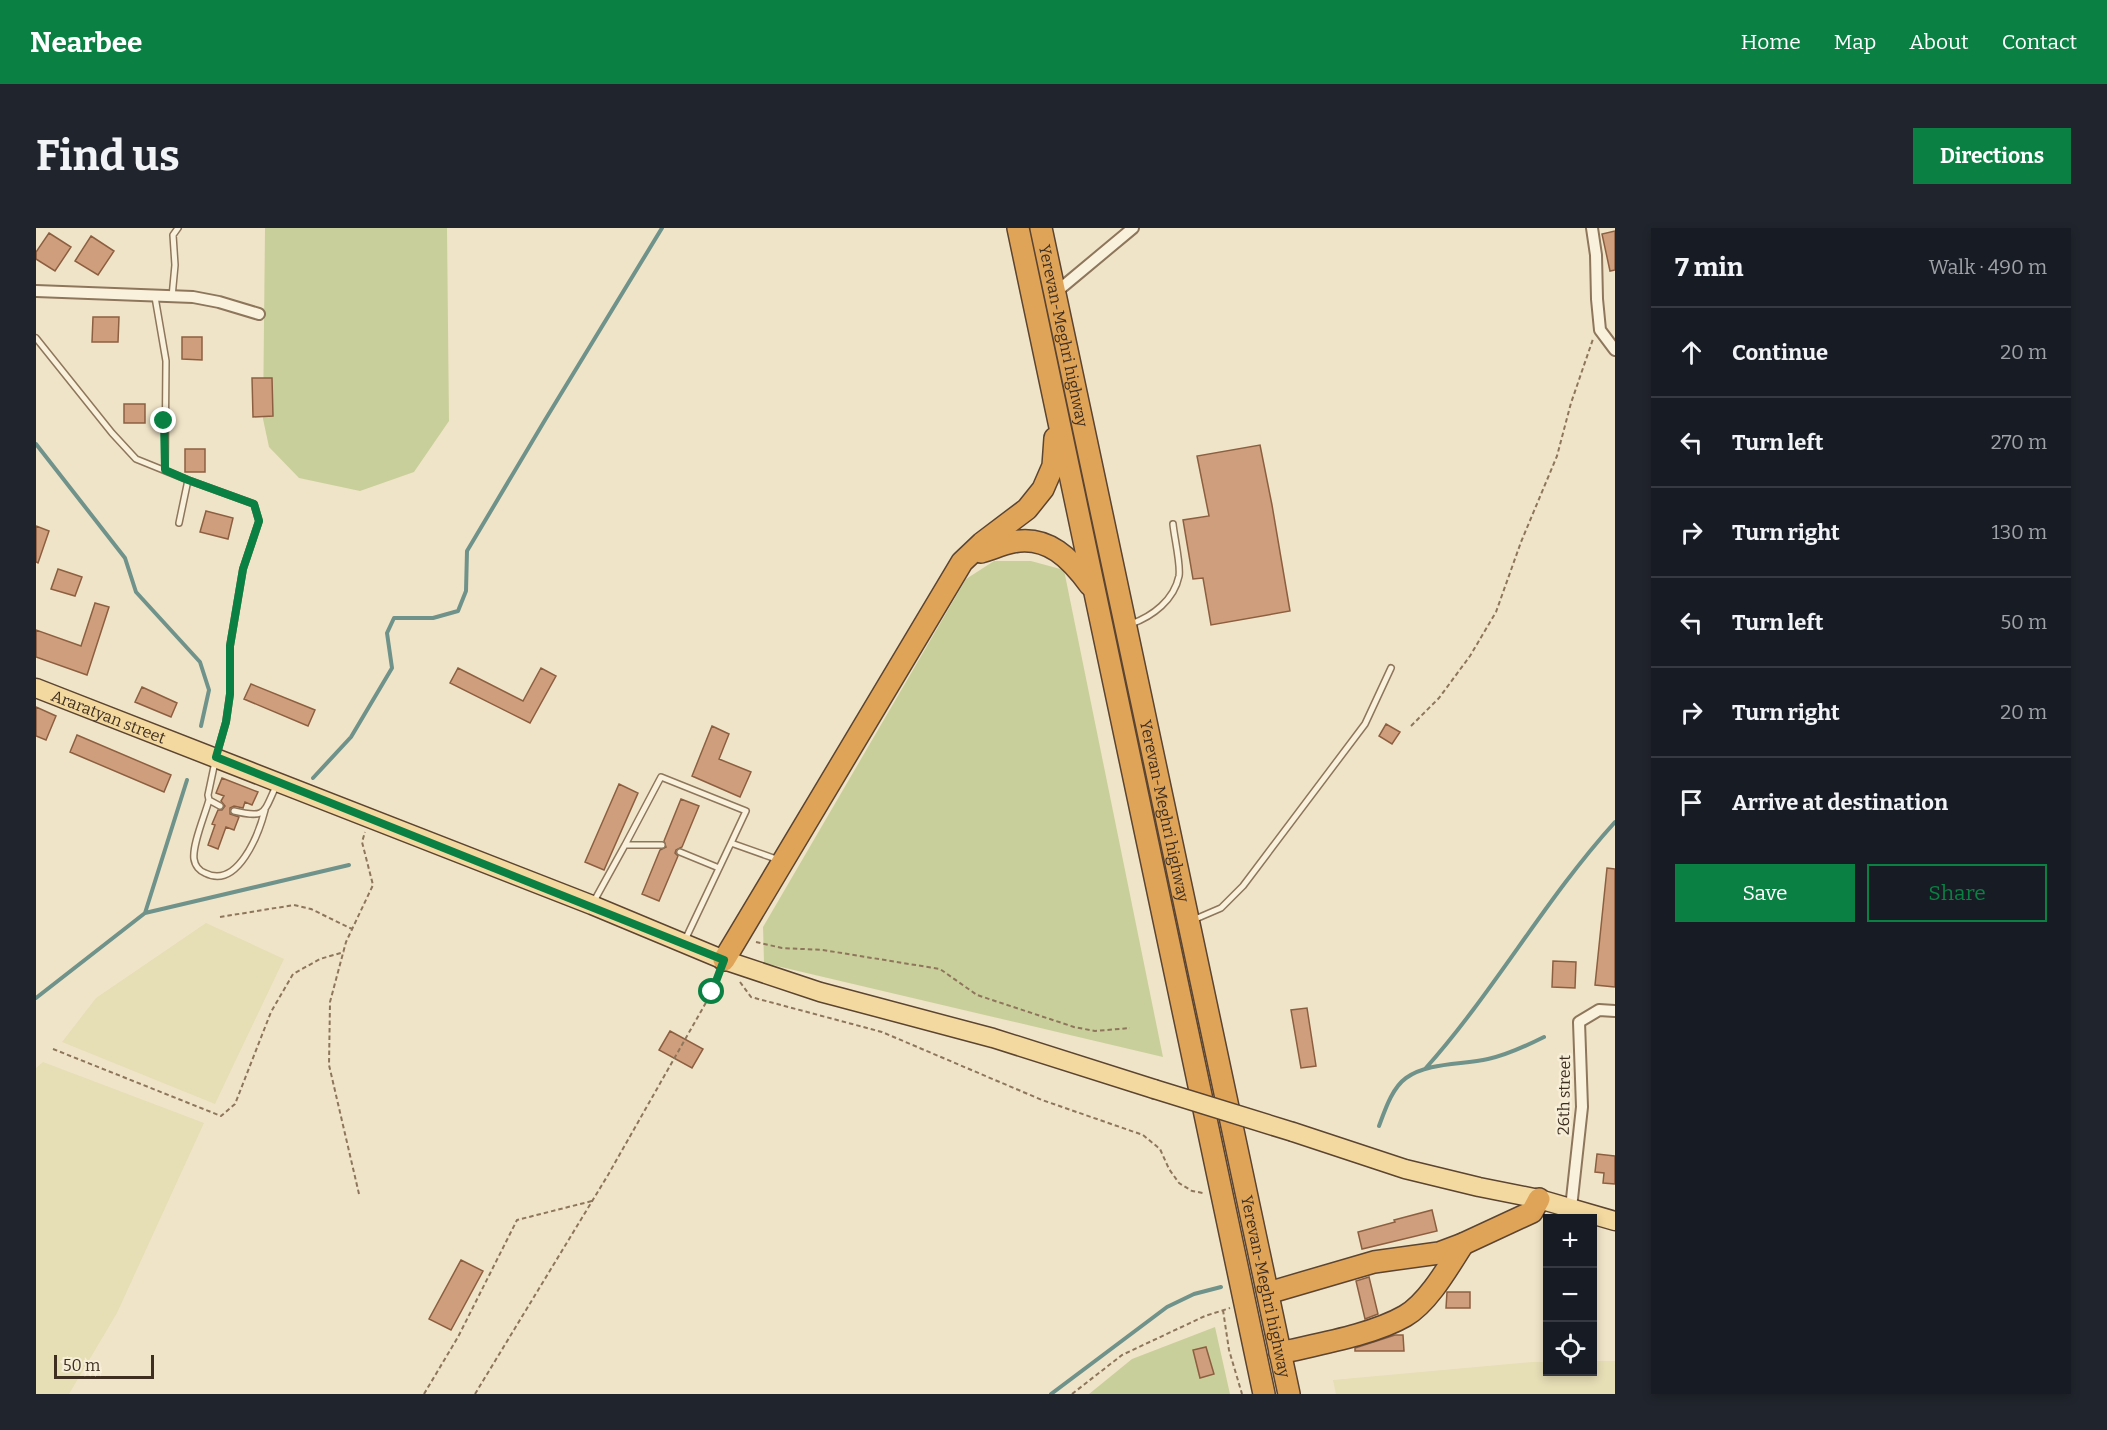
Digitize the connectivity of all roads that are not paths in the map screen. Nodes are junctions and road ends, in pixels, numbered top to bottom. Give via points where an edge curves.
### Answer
1 (178, 228) edge
2 (1018, 228) edge
3 (1041, 228) edge
4 (1133, 228) edge
5 (1592, 228) edge
6 (36, 291) edge
7 (1055, 293) junction
8 (155, 297) junction
9 (172, 297) junction
10 (259, 314) dead end
11 (36, 338) edge
12 (1615, 350) edge
13 (1057, 413) junction
14 (165, 470) junction
15 (188, 480) junction
16 (179, 522) dead end
17 (1173, 524) dead end
18 (962, 562) junction
19 (1094, 590) junction
20 (1127, 626) junction
21 (1391, 668) dead end
22 (36, 688) edge
23 (216, 757) junction
24 (278, 782) junction
25 (209, 800) junction
26 (219, 806) dead end
27 (265, 810) junction
28 (234, 811) dead end
29 (731, 843) junction
30 (662, 844) dead end
31 (625, 845) junction
32 (680, 852) dead end
33 (783, 861) junction
34 (719, 868) junction
35 (592, 906) junction
36 (1189, 922) junction
37 (683, 944) junction
38 (724, 960) junction
39 (1615, 1011) edge
40 (1539, 1199) junction
41 (1571, 1208) junction
42 (1615, 1221) edge
43 (1463, 1244) junction
44 (1268, 1293) junction
45 (1280, 1353) junction
46 (1264, 1394) edge
47 (1289, 1394) edge

1 - 9 lane via 173,235
2 - 13 highway, Yerevan-Meghri highway
3 - 7 highway, Yerevan-Meghri highway
4 - 7 street
5 - 12 street via 1600,330
6 - 8 street
7 - 20 highway, Yerevan-Meghri highway
8 - 9 street
8 - 14 lane via 166,361
9 - 10 street via 219,302
11 - 14 lane via 136,459
13 - 18 highway via 1053,466 1043,489 1027,509
13 - 19 highway, Yerevan-Meghri highway
14 - 15 lane
15 - 16 lane
15 - 23 lane via 254,504 259,521 243,569 230,646 226,722
17 - 20 lane via 1179,575 1170,596 1148,618
18 - 19 highway via 1011,542 1035,541 1047,544 1072,562
18 - 33 highway
19 - 46 highway, Yerevan-Meghri highway
20 - 36 highway, Yerevan-Meghri highway
21 - 36 lane via 1365,724 1244,886 1221,908
22 - 23 main road, Araratyan street
23 - 24 main road, Araratyan street
23 - 25 lane
24 - 27 lane
24 - 35 main road, Araratyan street
25 - 26 lane
25 - 27 lane via 194,860 199,871 210,876 225,875 238,865 252,847
27 - 28 lane via 254,816
29 - 31 lane via 746,811 661,777
29 - 33 lane
29 - 34 lane
30 - 31 lane
31 - 35 lane
32 - 34 lane
33 - 38 highway
34 - 37 lane
35 - 37 main road, Araratyan street
36 - 44 highway, Yerevan-Meghri highway
37 - 38 main road, Araratyan street
38 - 40 main road, Araratyan street, bridge via 820,992 993,1038 1406,1169
39 - 41 street, 26th street via 1599,1010 1579,1022 1582,1107
40 - 41 main road, Araratyan street
40 - 43 highway via 1532,1212
41 - 42 main road, Araratyan street
43 - 44 highway via 1424,1257 1374,1262
43 - 45 highway via 1421,1303 1406,1316 1383,1326
44 - 45 highway, Yerevan-Meghri highway
45 - 47 highway, Yerevan-Meghri highway

